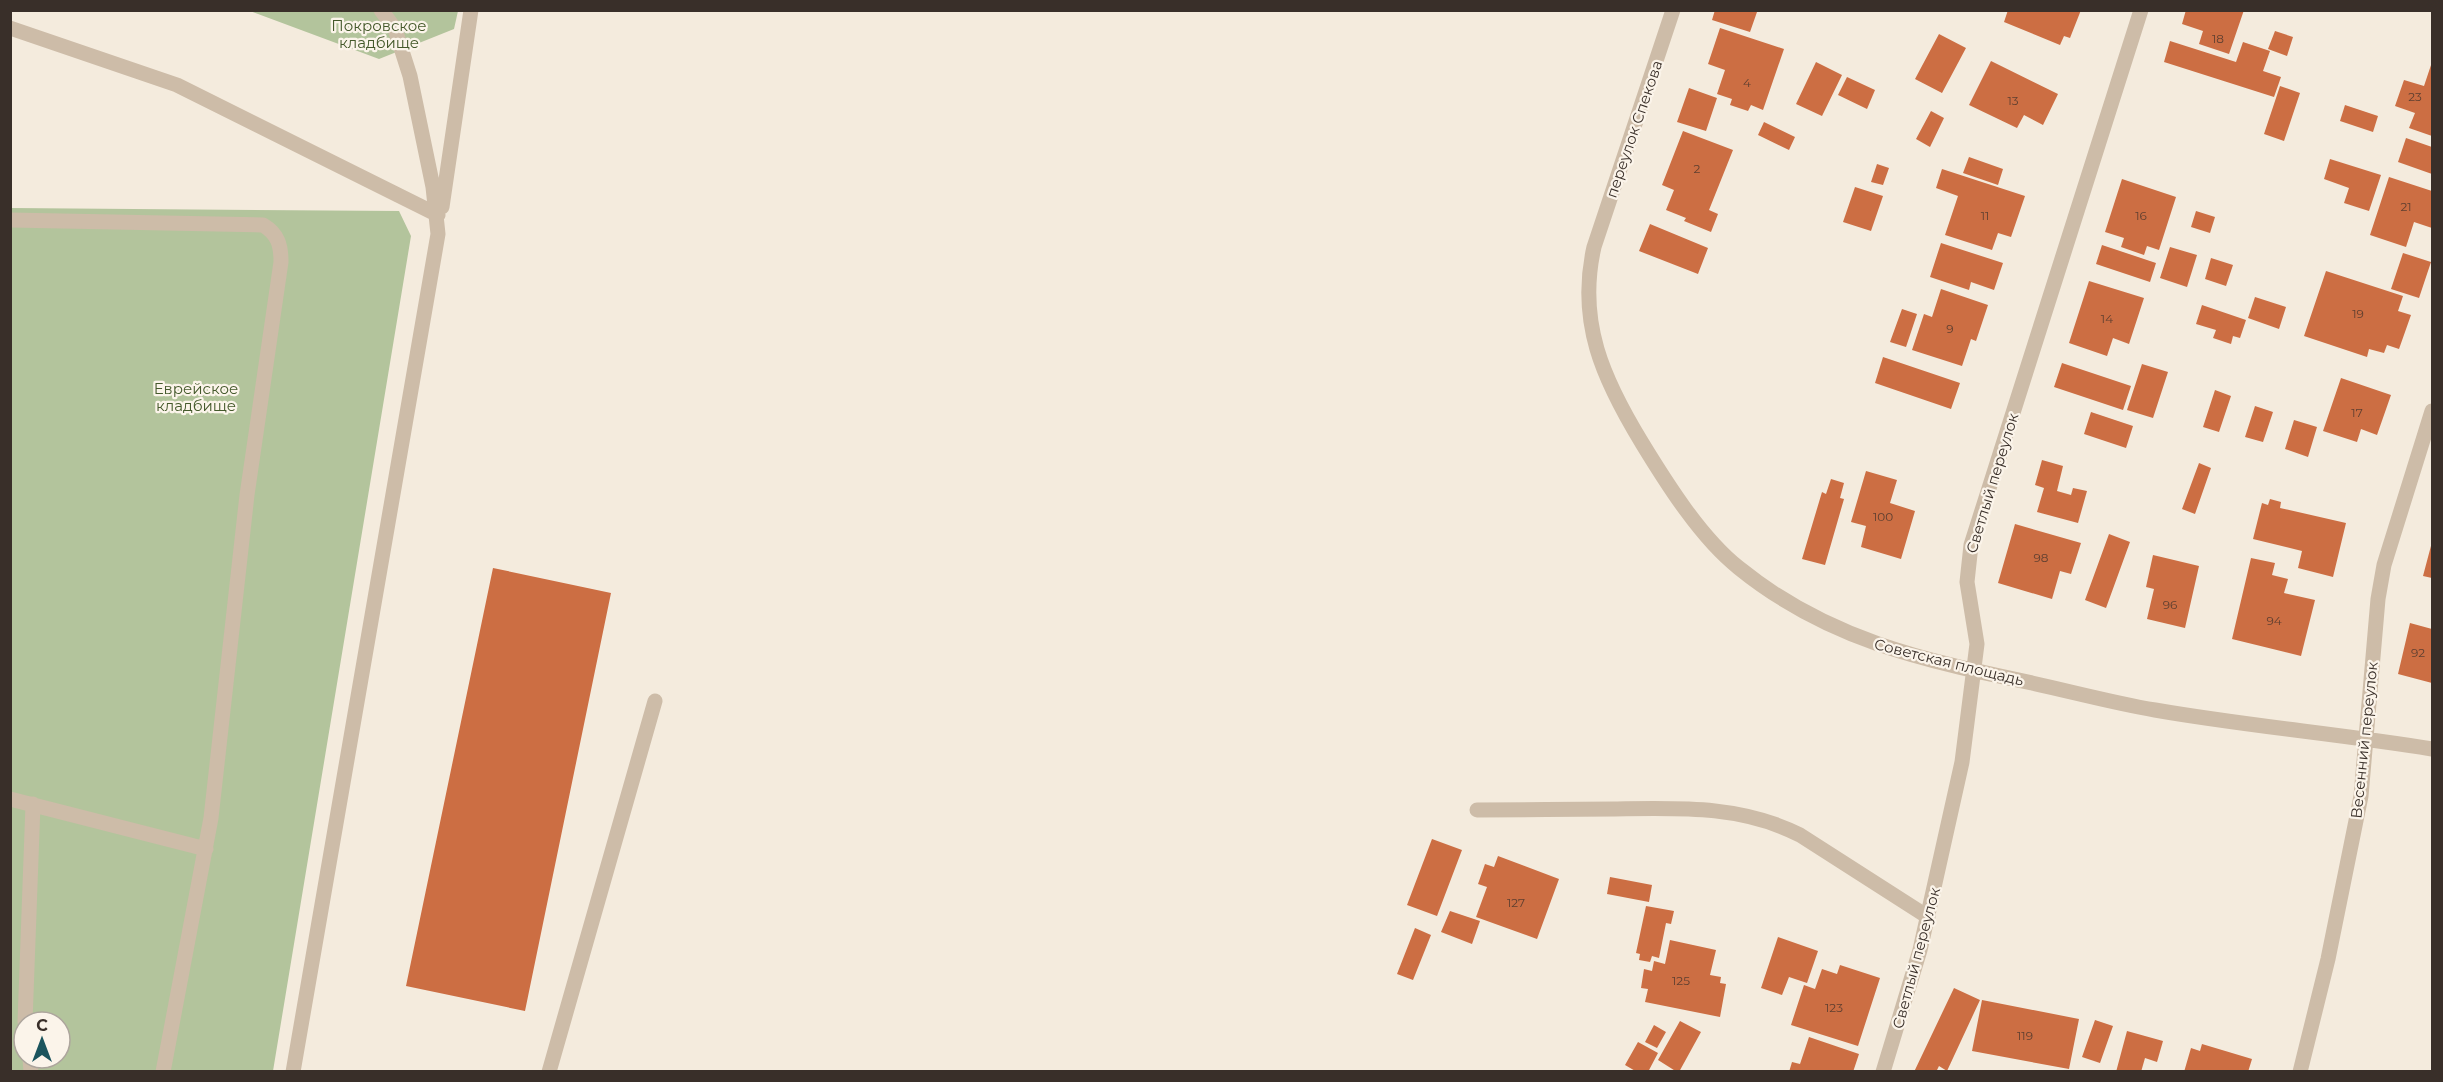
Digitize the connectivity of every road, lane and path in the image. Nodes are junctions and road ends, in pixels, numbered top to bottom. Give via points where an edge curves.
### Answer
1 (381, 10) edge
2 (396, 10) edge
3 (471, 10) edge
4 (1673, 10) edge
5 (2141, 10) edge
6 (10, 28) edge
7 (395, 29) junction
8 (438, 214) junction
9 (10, 220) edge
10 (438, 234) junction
11 (1594, 247) joint
12 (2433, 411) edge
13 (1975, 671) junction
14 (655, 700) dead end
15 (2366, 738) junction
16 (2433, 749) edge
17 (10, 799) edge
18 (33, 804) junction
19 (1477, 810) dead end
20 (206, 849) junction
21 (1928, 917) junction
22 (25, 1010) edge
23 (163, 1071) edge
24 (293, 1071) edge
25 (549, 1071) edge
26 (1883, 1071) edge
27 (2300, 1071) edge

1 - 7 street
2 - 7 street
3 - 10 street
4 - 11 street, переулок Спекова
5 - 13 street, Светлый переулок via 1971,545 1967,582 1976,629
6 - 8 street via 177,85
7 - 8 street via 410,76
8 - 10 street
9 - 20 street via 263,225 279,240 281,262 247,495
10 - 24 street
11 - 13 street, Советская площадь via 1588,272 1590,331 1606,378 1665,482 1702,530 1736,566 1799,610 1874,644
12 - 15 street, Весенний переулок via 2384,565
13 - 15 street, Советская площадь via 2153,710
13 - 21 street, Светлый переулок via 1962,762
14 - 25 street
15 - 16 street, Советская площадь
15 - 27 street, Весенний переулок via 2355,827
17 - 18 street
18 - 20 street
18 - 22 street
19 - 21 street via 1695,808 1742,814 1800,835
20 - 23 street
21 - 26 street, Светлый переулок

